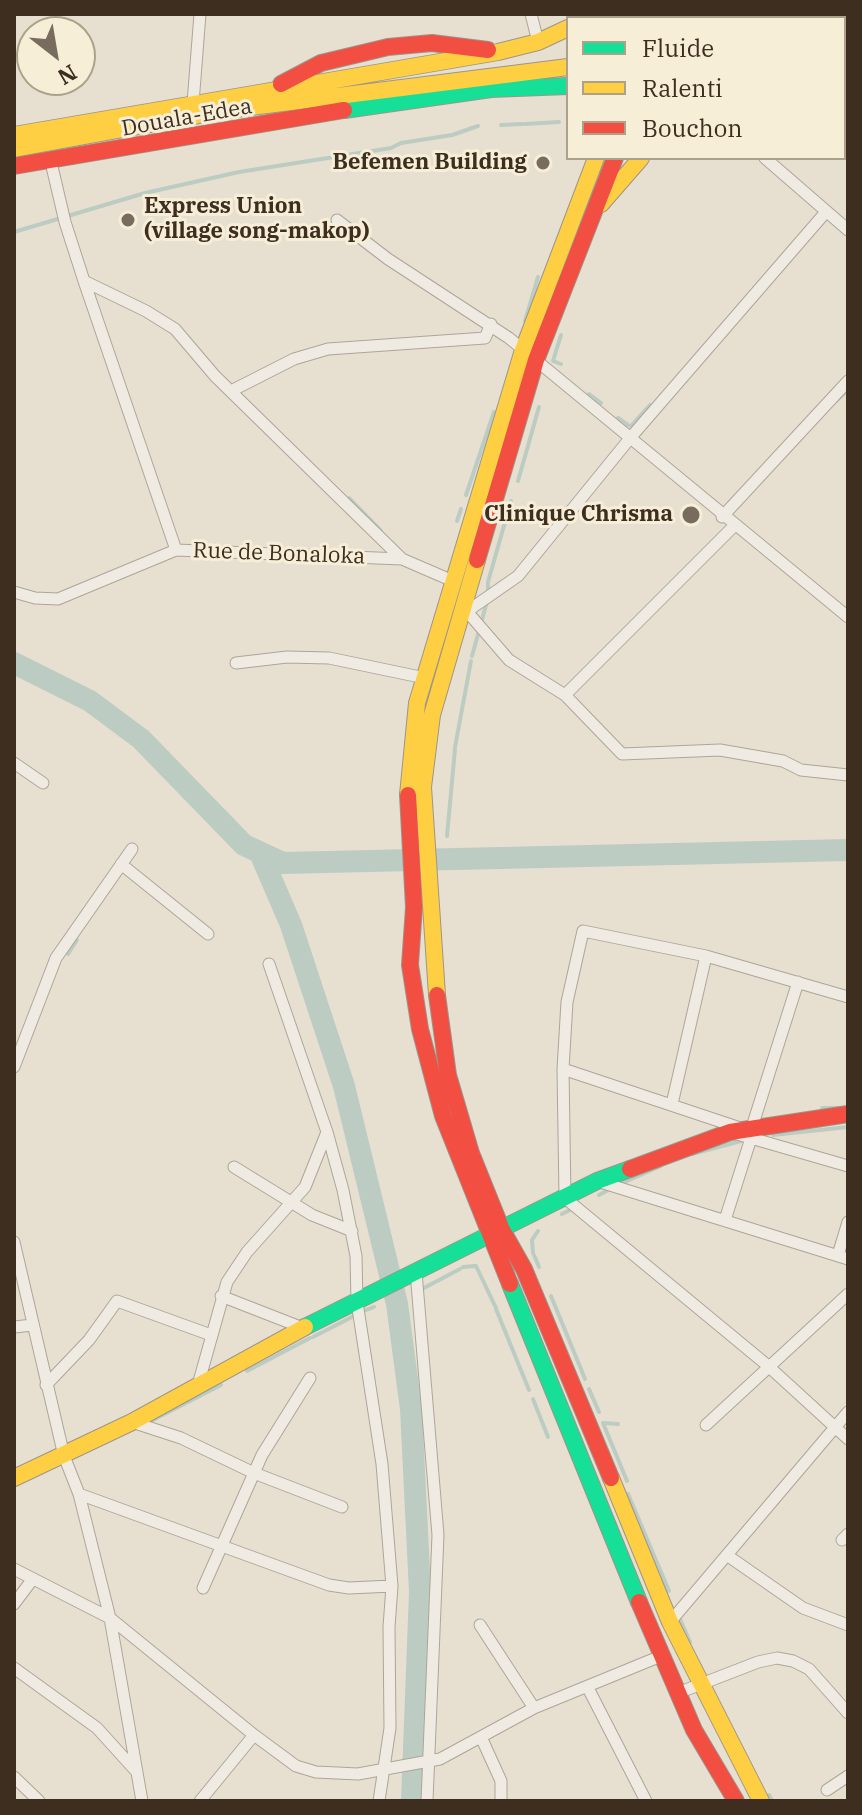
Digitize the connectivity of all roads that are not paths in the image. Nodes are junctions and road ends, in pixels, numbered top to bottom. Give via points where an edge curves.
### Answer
1 (200, 14) edge
2 (531, 14) edge
3 (566, 29) edge
4 (538, 42) junction
5 (498, 52) junction
6 (566, 67) edge
7 (542, 86) junction
8 (566, 86) edge
9 (265, 92) junction
10 (566, 94) edge
11 (193, 103) junction
12 (14, 135) edge
13 (14, 149) edge
14 (50, 158) junction
15 (595, 160) edge
16 (614, 160) edge
17 (639, 160) edge
18 (767, 160) edge
19 (14, 166) edge
20 (825, 213) junction
21 (591, 215) junction
22 (337, 220) dead end
23 (848, 230) edge
24 (84, 281) junction
25 (491, 324) junction
26 (529, 355) junction
27 (848, 381) edge
28 (231, 391) junction
29 (631, 437) junction
30 (722, 517) junction
31 (734, 526) junction
32 (176, 550) junction
33 (402, 559) junction
34 (453, 581) junction
35 (14, 592) edge
36 (459, 606) junction
37 (848, 617) edge
38 (236, 663) dead end
39 (425, 678) junction
40 (565, 695) junction
41 (14, 763) edge
42 (848, 775) edge
43 (43, 783) dead end
44 (417, 825) junction
45 (132, 849) dead end
46 (121, 864) junction
47 (422, 907) junction
48 (208, 934) dead end
49 (706, 956) junction
50 (269, 964) dead end
51 (798, 982) junction
52 (848, 997) edge
53 (14, 1067) edge
54 (563, 1069) junction
55 (672, 1104) junction
56 (848, 1114) edge
57 (327, 1132) junction
58 (744, 1132) junction
59 (848, 1166) edge
60 (234, 1167) dead end
61 (597, 1181) junction
62 (565, 1198) junction
63 (293, 1204) junction
64 (725, 1220) junction
65 (848, 1222) edge
66 (352, 1231) junction
67 (496, 1233) junction
68 (14, 1242) edge
69 (843, 1257) edge
70 (411, 1275) junction
71 (848, 1294) edge
72 (221, 1296) junction
73 (364, 1299) junction
74 (33, 1325) junction
75 (14, 1327) edge
76 (303, 1328) junction
77 (211, 1335) junction
78 (767, 1365) junction
79 (310, 1378) dead end
80 (46, 1385) junction
81 (198, 1385) junction
82 (848, 1412) edge
83 (132, 1422) junction
84 (706, 1425) dead end
85 (835, 1425) junction
86 (848, 1439) edge
87 (64, 1456) junction
88 (254, 1473) junction
89 (14, 1478) edge
90 (79, 1494) junction
91 (342, 1507) dead end
92 (219, 1545) junction
93 (728, 1556) junction
94 (14, 1569) edge
95 (32, 1580) junction
96 (392, 1586) junction
97 (203, 1588) dead end
98 (14, 1604) edge
99 (110, 1618) junction
100 (670, 1622) junction
101 (480, 1625) dead end
102 (848, 1625) edge
103 (661, 1656) junction
104 (14, 1668) edge
105 (701, 1685) junction
106 (588, 1688) junction
107 (678, 1693) junction
108 (534, 1708) junction
109 (848, 1713) edge
110 (254, 1735) junction
111 (481, 1737) junction
112 (424, 1763) junction
113 (390, 1768) junction
114 (135, 1771) junction
115 (848, 1776) edge
116 (14, 1777) edge
117 (827, 1790) dead end
118 (39, 1801) edge
119 (142, 1801) edge
120 (200, 1801) edge
121 (379, 1801) edge
122 (427, 1801) edge
123 (501, 1801) edge
124 (646, 1801) edge
125 (736, 1801) edge
126 (761, 1801) edge

1 - 11 street
2 - 4 street
3 - 4 main road
4 - 5 main road
5 - 9 main road
5 - 9 main road via 455,44 388,47 321,63
6 - 13 main road, Douala-Edea via 166,120
7 - 8 main road
7 - 10 main road
7 - 14 main road via 327,112
9 - 11 main road
11 - 12 main road
14 - 19 main road
14 - 24 street
15 - 26 main road
16 - 21 main road
17 - 21 main road
18 - 20 street
20 - 23 street
20 - 29 street
21 - 26 main road
22 - 25 street
24 - 28 street via 165,322
24 - 32 street
25 - 26 street
25 - 28 street via 485,338 328,349 294,359
26 - 29 street
26 - 34 main road
26 - 36 main road
27 - 30 street
28 - 33 street
29 - 30 street
29 - 36 street via 518,576
30 - 31 street
31 - 37 street
31 - 40 street
32 - 33 street, Rue de Bonaloka
32 - 35 street, Rue de Bonaloka via 58,599
33 - 34 street, Rue de Bonaloka
34 - 36 main road
36 - 39 main road
36 - 40 street via 509,660
36 - 44 main road via 425,754
38 - 39 street via 329,658
39 - 44 main road via 409,754
40 - 42 street via 622,754 720,750 783,761 801,770
41 - 43 street
44 - 47 main road
45 - 46 street
46 - 48 street
46 - 53 street via 56,958
47 - 67 main road via 448,1075
47 - 67 main road via 410,965 420,1029 443,1116
49 - 51 street
49 - 54 street via 581,932 567,1002
49 - 55 street
50 - 57 street
51 - 52 street
51 - 58 street
54 - 55 street
54 - 62 street
55 - 58 street
56 - 58 main road
57 - 63 street
57 - 66 street
58 - 59 street
58 - 61 main road
58 - 64 street
60 - 63 street
61 - 62 main road
61 - 64 street
62 - 67 main road
62 - 78 street
63 - 66 street
63 - 72 street via 247,1252
64 - 69 street
65 - 69 street
66 - 73 street
67 - 70 main road
67 - 100 main road via 524,1269
67 - 103 main road
68 - 74 street
70 - 73 main road
70 - 112 street via 438,1535
71 - 78 street
72 - 76 street
72 - 77 street
73 - 76 main road
73 - 96 street
74 - 75 street
74 - 80 street
76 - 81 main road
77 - 80 street via 117,1301
77 - 81 street
78 - 84 street
78 - 85 street
79 - 88 street
80 - 87 street
81 - 83 main road
82 - 85 street
83 - 87 main road
83 - 88 street via 181,1438
85 - 86 street
85 - 93 street
87 - 89 main road
87 - 90 street
88 - 91 street
88 - 92 street
90 - 92 street
90 - 99 street
92 - 96 street via 339,1587
92 - 97 street
93 - 100 street
93 - 102 street via 803,1608
94 - 95 street
95 - 98 street
95 - 99 street
96 - 113 street
99 - 110 street
99 - 114 street
100 - 105 main road
101 - 108 street
103 - 106 street
103 - 107 main road
104 - 114 street via 97,1728
105 - 107 street
105 - 109 street via 758,1662 793,1661 809,1669
105 - 126 main road
106 - 108 street
106 - 124 street
107 - 125 main road
108 - 111 street
110 - 113 street via 296,1766 316,1772 338,1775
110 - 120 street
111 - 112 street
111 - 123 street via 501,1781
112 - 113 street
112 - 122 street
113 - 121 street
114 - 119 street
115 - 117 street
116 - 118 street

